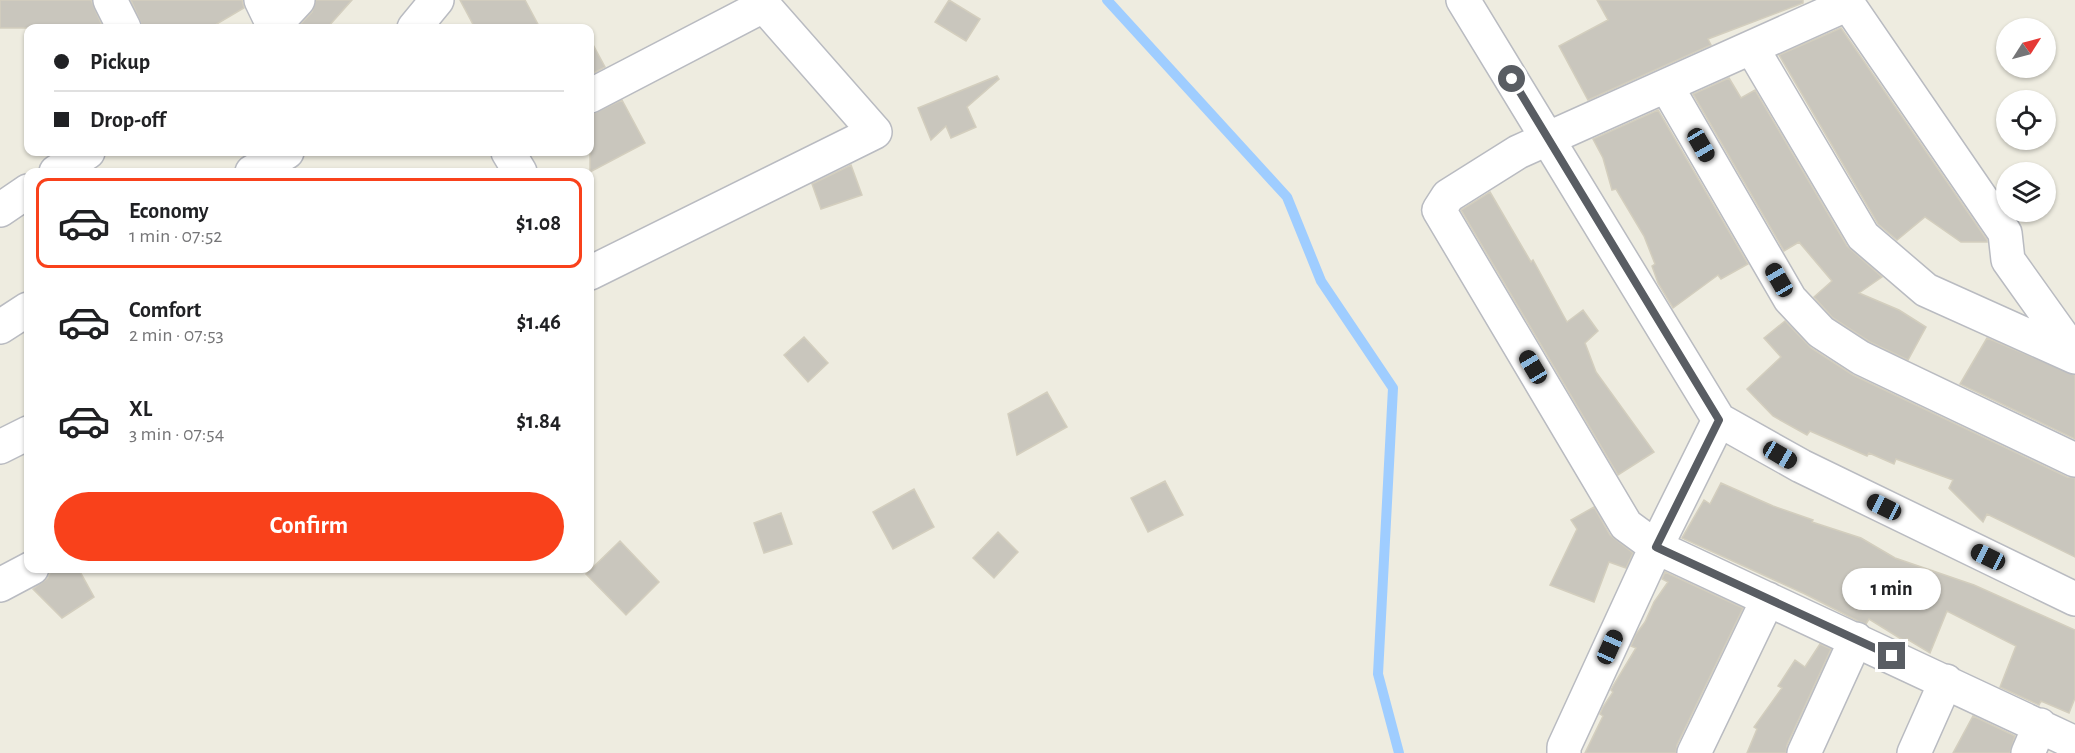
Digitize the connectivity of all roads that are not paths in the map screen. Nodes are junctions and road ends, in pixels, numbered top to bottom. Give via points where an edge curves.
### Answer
1 (110, 0) edge
2 (298, 0) edge
3 (1463, 0) edge
4 (761, 3) edge
5 (269, 19) edge
6 (122, 24) edge
7 (1752, 48) junction
8 (1667, 87) junction
9 (594, 94) edge
10 (1548, 139) junction
11 (82, 156) edge
12 (280, 156) edge
13 (62, 168) edge
14 (259, 168) edge
15 (24, 194) edge
16 (0, 210) edge
17 (594, 271) edge
18 (24, 312) edge
19 (0, 327) edge
20 (2075, 355) edge
21 (1719, 420) junction
22 (24, 435) edge
23 (0, 447) edge
24 (2075, 460) edge
25 (1656, 547) junction
26 (24, 572) edge
27 (0, 585) edge
28 (2074, 595) edge
29 (1768, 599) junction
30 (1856, 639) junction
31 (1946, 681) junction
32 (2034, 739) edge
33 (2075, 743) edge
34 (1564, 753) edge
35 (1694, 753) edge
36 (1804, 753) edge
37 (1914, 753) edge

1 - 6 street
2 - 5 street
3 - 10 street
4 - 9 street
4 - 17 street via 875,132
7 - 8 street
7 - 20 street via 1863,236 1926,290
7 - 20 street via 1848,4 2006,233 2008,261
8 - 10 street
8 - 24 street via 1790,299 1821,332 1861,358
10 - 21 street
10 - 25 street via 1518,152 1448,196 1439,210 1626,525
11 - 13 street
12 - 14 street
15 - 16 street
18 - 19 street
21 - 25 street
21 - 28 street via 1801,466
22 - 23 street
25 - 29 street
25 - 34 street
26 - 27 street
29 - 30 street
29 - 35 street
30 - 31 street
30 - 36 street
31 - 32 street
31 - 37 street
32 - 33 street

